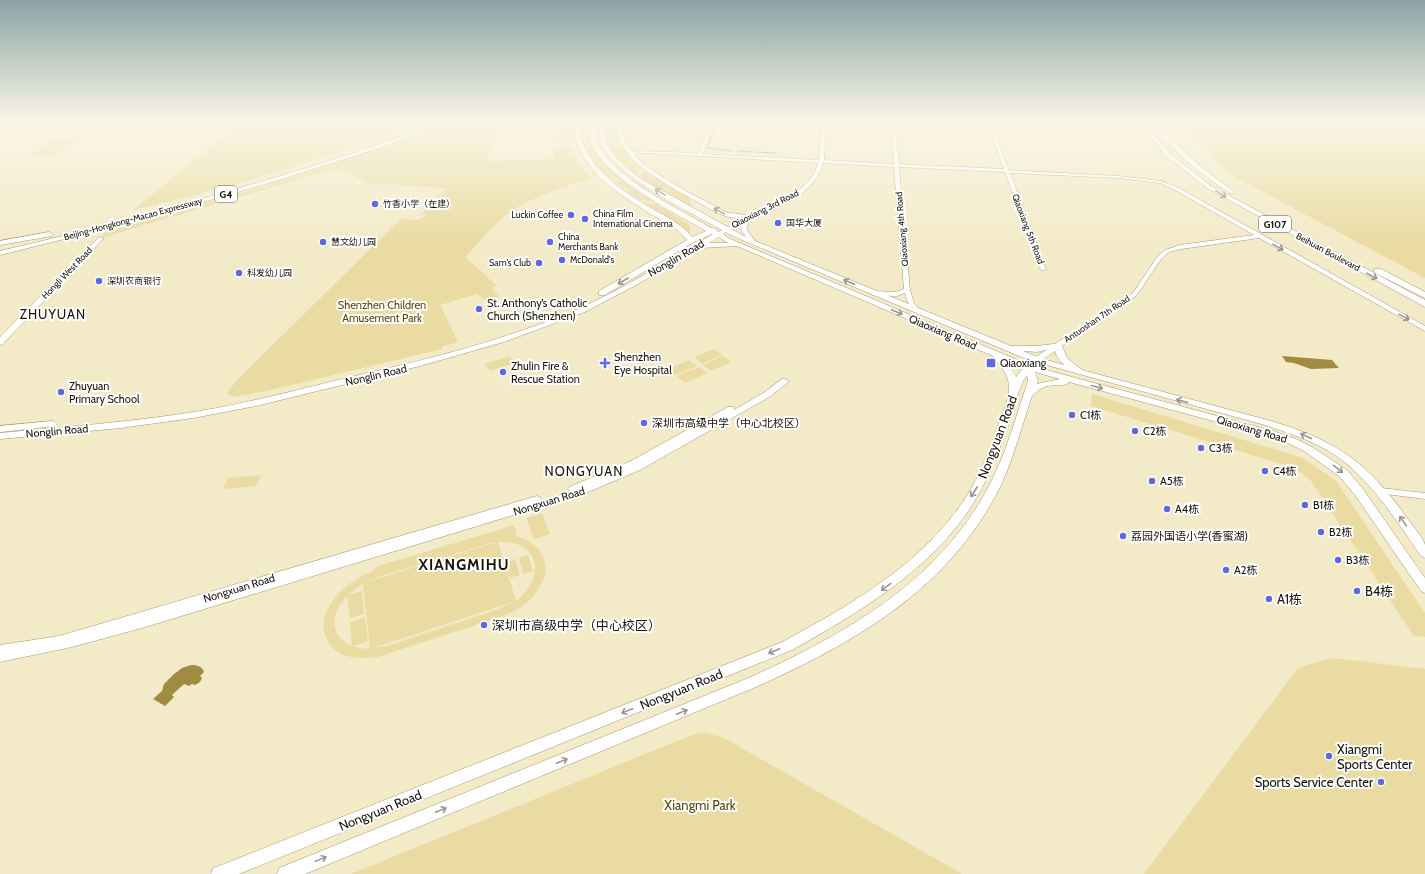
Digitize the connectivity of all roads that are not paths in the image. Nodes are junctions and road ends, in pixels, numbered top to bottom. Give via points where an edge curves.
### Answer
1 (319, 162) edge
2 (331, 162) edge
3 (589, 162) edge
4 (608, 162) edge
5 (618, 162) edge
6 (640, 162) edge
7 (805, 162) edge
8 (816, 162) edge
9 (836, 162) edge
10 (856, 162) edge
11 (1003, 162) edge
12 (1176, 162) edge
13 (1190, 162) edge
14 (897, 164) junction
15 (644, 166) junction
16 (814, 169) junction
17 (1006, 170) junction
18 (602, 175) junction
19 (636, 182) junction
20 (695, 197) junction
21 (636, 200) junction
22 (668, 206) junction
23 (694, 212) junction
24 (688, 217) junction
25 (747, 217) junction
26 (104, 222) junction
27 (719, 231) junction
28 (1259, 236) junction
29 (689, 238) junction
30 (100, 239) dead end
31 (0, 243) edge
32 (749, 245) junction
33 (681, 247) junction
34 (0, 248) edge
35 (692, 249) junction
36 (0, 254) edge
37 (1043, 269) dead end
38 (907, 290) junction
39 (872, 292) junction
40 (1425, 295) edge
41 (1425, 304) edge
42 (920, 313) junction
43 (1425, 329) edge
44 (0, 342) edge
45 (998, 345) junction
46 (1058, 345) junction
47 (986, 350) junction
48 (1033, 364) junction
49 (1088, 375) junction
50 (1081, 383) junction
51 (1021, 394) junction
52 (0, 429) edge
53 (0, 436) edge
54 (1380, 491) junction
55 (1425, 496) edge
56 (1425, 552) edge
57 (1425, 588) edge
58 (0, 650) edge
59 (0, 657) edge
60 (219, 874) edge
61 (285, 874) edge

1 - 26 highway, Beijing-Hongkong-Macao Expressway / G4 via 262,180
2 - 36 highway, Beijing-Hongkong-Macao Expressway / G4 via 280,178
3 - 18 main road
4 - 19 main road, Qiaoxiang Road via 616,171
5 - 19 main road, Qiaoxiang Road
6 - 15 main road
7 - 16 street
8 - 16 street
9 - 16 street
10 - 14 street, Beihuan Boulevard
11 - 17 street, Qiaoxiang 5th Road
12 -> 41 highway, Beihuan Boulevard / G107 via 1209,186 1257,214
13 - 40 highway, Beihuan Boulevard / G107 via 1223,186
14 - 17 street, Beihuan Boulevard
14 - 38 street, Qiaoxiang 4th Road
15 - 19 main road
15 - 20 main road
16 - 25 street, Qiaoxiang 3rd Road via 812,182 799,192
17 - 28 street, Beihuan Boulevard via 1128,176 1161,182
17 - 37 street, Qiaoxiang 5th Road
18 - 19 main road
18 - 21 main road
19 - 22 main road, Qiaoxiang Road
23 -> 19 main road, Qiaoxiang Road
20 - 23 main road
25 -> 20 main road via 723,213
21 - 22 main road
21 - 29 main road via 683,230
22 - 24 main road, Qiaoxiang Road
23 - 27 main road, Qiaoxiang Road
24 - 27 main road, Qiaoxiang Road
24 - 29 main road via 692,228
25 - 27 street, Qiaoxiang 3rd Road
25 - 32 main road via 744,230
26 - 31 highway
26 - 34 highway, Beijing-Hongkong-Macao Expressway / G4
27 - 32 main road, Qiaoxiang Road
27 - 33 main road, Nonglin Road
27 - 35 main road, Nonglin Road
28 -> 43 street, Beihuan Boulevard
28 - 46 street, Antuoshan 7th Road via 1167,251 1159,258 1135,294
29 - 33 main road
30 - 44 main road, Hongli West Road
32 - 35 main road via 717,244
39 -> 32 main road, Qiaoxiang Road
32 -> 47 main road, Qiaoxiang Road
33 -> 52 main road, Nonglin Road via 585,302 544,319 444,352 199,407 133,417
35 - 53 main road, Nonglin Road via 624,289 572,314 514,336 440,359 195,415 131,424
38 - 39 street via 897,294
38 - 42 street via 911,302
39 - 42 main road, Qiaoxiang Road
42 - 45 main road, Qiaoxiang Road
45 - 46 main road via 1030,349
45 - 48 main road, Qiaoxiang Road
46 - 48 street, Antuoshan 7th Road
46 - 49 main road via 1059,353 1066,362
47 - 48 main road, Qiaoxiang Road
47 - 51 main road via 1008,369
48 - 49 main road, Qiaoxiang Road
48 - 50 main road, Qiaoxiang Road
48 - 51 main road, Nongyuan Road via 1033,381
54 -> 49 main road, Qiaoxiang Road via 1345,457 1298,432
50 - 51 main road via 1047,383
50 -> 57 main road, Qiaoxiang Road via 1269,433 1308,449 1343,473
51 -> 60 main road, Nongyuan Road via 979,484 945,532 920,559 890,584 835,620 787,646
61 -> 51 main road, Nongyuan Road via 758,680 818,653 874,620 947,558 980,514 994,488
54 - 55 street
56 -> 54 main road, Qiaoxiang Road
58 - 59 street, Nongxuan Road via 60,640 580,487 634,463 785,381 768,394 638,468 583,491 142,624 72,643

